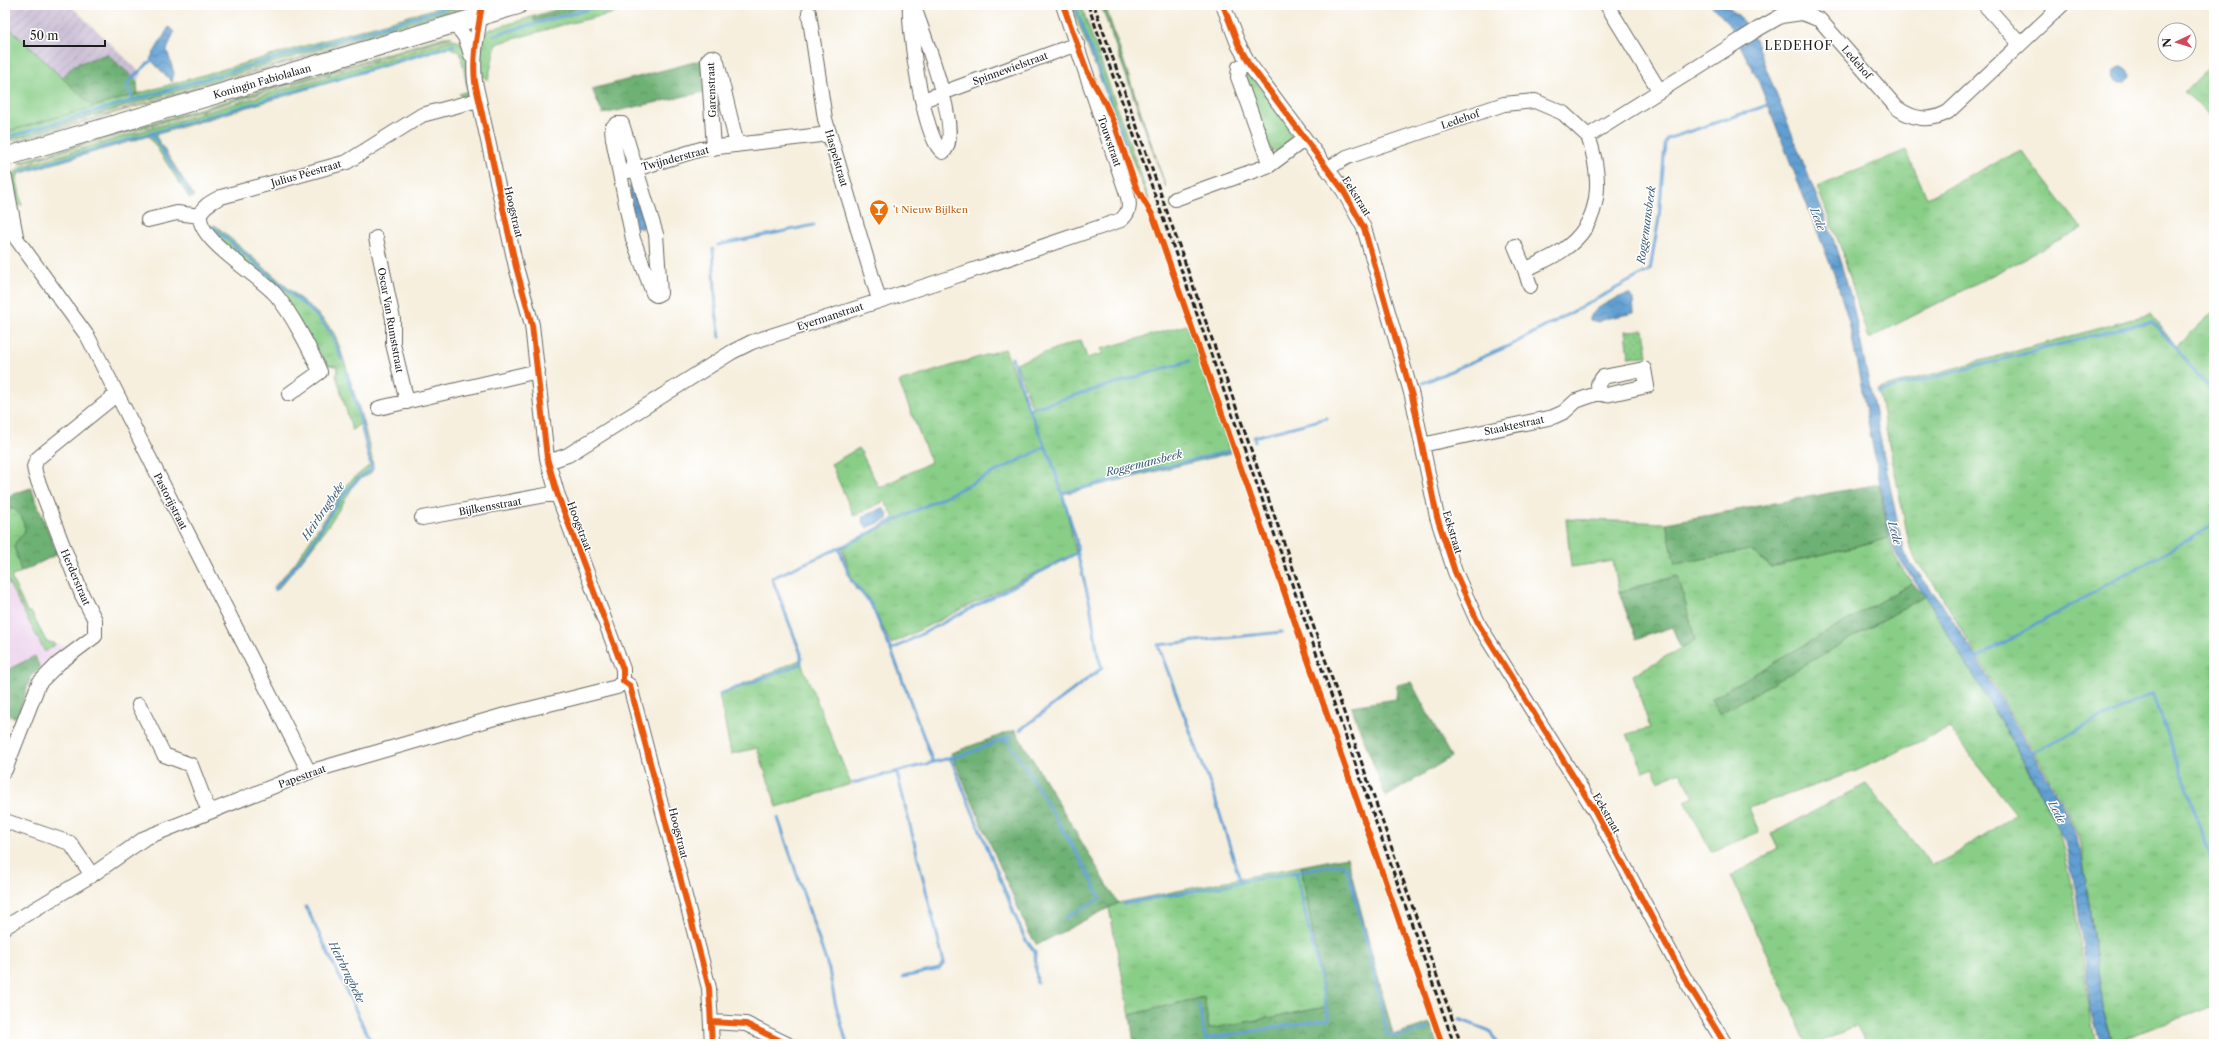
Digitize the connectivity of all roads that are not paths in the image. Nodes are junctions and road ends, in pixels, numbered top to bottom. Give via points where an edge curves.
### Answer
1 (518, 5) edge
2 (910, 5) edge
3 (1062, 5) edge
4 (1223, 5) edge
5 (1606, 5) edge
6 (1985, 5) edge
7 (2062, 5) edge
8 (481, 11) edge
9 (809, 13) dead end
10 (451, 25) junction
11 (1076, 44) junction
12 (2020, 44) junction
13 (1248, 62) junction
14 (473, 63) junction
15 (1659, 90) junction
16 (943, 93) junction
17 (478, 100) junction
18 (923, 100) junction
19 (829, 134) junction
20 (1588, 136) junction
21 (1305, 139) junction
22 (738, 145) junction
23 (714, 148) junction
24 (5, 157) edge
25 (1270, 165) junction
26 (636, 169) junction
27 (1327, 169) junction
28 (619, 174) junction
29 (5, 178) edge
30 (1175, 199) dead end
31 (1129, 210) joint
32 (200, 216) junction
33 (148, 220) dead end
34 (5, 223) edge
35 (656, 234) junction
36 (376, 238) dead end
37 (633, 239) junction
38 (17, 240) junction
39 (1515, 246) dead end
40 (1525, 270) junction
41 (1530, 286) dead end
42 (879, 300) junction
43 (538, 371) junction
44 (1599, 393) dead end
45 (117, 394) junction
46 (290, 394) dead end
47 (408, 402) junction
48 (379, 408) dead end
49 (1422, 445) junction
50 (548, 462) junction
51 (557, 493) junction
52 (422, 518) dead end
53 (623, 681) junction
54 (139, 705) dead end
55 (5, 770) edge
56 (309, 772) junction
57 (209, 812) junction
58 (5, 821) edge
59 (92, 875) junction
60 (5, 927) edge
61 (712, 1022) junction
62 (712, 1044) edge
63 (787, 1044) edge
64 (1725, 1044) edge

1 - 8 main road, Koningin Fabiolalaan
2 - 16 street via 915,10
2 - 18 street via 911,37
3 - 11 street, Touwstraat
4 - 13 street, Eekstraat
5 - 15 street
6 - 12 street
7 - 12 street, Ledehof
8 - 10 main road, Koningin Fabiolalaan
8 - 14 street, Hoogstraat
9 - 19 street, Haspelstraat
10 - 14 street via 457,27 464,35
10 - 24 main road, Koningin Fabiolalaan
11 - 16 street, Spinnewielstraat
11 - 31 street, Touwstraat via 1120,172 1130,204
12 - 15 street, Ledehof via 1948,112 1927,119 1906,115 1897,108 1820,20 1802,13 1781,16
13 - 21 street, Eekstraat
13 - 25 street via 1239,67 1238,77
14 - 17 street, Hoogstraat
15 - 20 street, Ledehof
16 - 18 street, Spinnewielstraat
16 - 18 street via 947,104 949,142 948,149 943,152 934,140
17 - 32 street, Julius Péestraat via 422,115 347,162 221,197 204,208
17 - 43 street, Hoogstraat via 516,267 532,325
19 - 22 street
19 - 42 street, Haspelstraat
20 - 27 street, Ledehof via 1564,113 1535,101 1504,104 1347,157
20 - 40 street, Ledehof via 1596,158 1599,179 1597,197 1588,222 1565,249
21 - 25 street
21 - 27 street, Eekstraat
22 - 23 street
22 - 23 street, Garenstraat via 717,62 711,57 708,60
23 - 26 street, Twijnderstraat via 701,149
25 - 30 street
26 - 28 street, Twijnderstraat
26 - 28 street, Twijnderstraat via 622,124 617,124 612,128
26 - 35 street, Twijnderstraat
27 - 49 street, Eekstraat via 1343,190 1364,228 1412,396
28 - 37 street, Twijnderstraat
29 - 38 street, Pastorijstraat
31 - 42 street, Eyermanstraat via 1121,220
32 - 33 street via 178,213
32 - 46 street via 201,224 218,246 276,294 314,356 320,372
34 - 38 street, Pastorijstraat
35 - 37 street
35 - 37 street, Twijnderstraat via 660,293 656,295 653,293
36 - 47 street, Oscar Van Rumststraat via 393,320 393,344
38 - 45 street, Pastorijstraat via 88,337
39 - 40 street
40 - 41 street
42 - 50 street, Eyermanstraat via 752,342 568,455
43 - 47 street
43 - 50 street, Hoogstraat
44 - 49 street, Staaktestraat via 1576,401 1564,412 1553,417
45 - 55 street, Herderstraat via 37,459 34,467 82,595 95,620 95,636 59,663 39,683
45 - 56 street, Pastorijstraat
47 - 48 street
49 - 64 street, Eekstraat via 1439,524 1467,602 1595,811 1682,974
50 - 51 street, Hoogstraat
51 - 52 street, Bijlkensstraat
51 - 53 street, Hoogstraat via 623,669
53 - 56 street, Papestraat via 617,687 505,715
53 - 61 street, Hoogstraat via 630,686 664,814 709,988
54 - 57 street via 164,755 191,765
56 - 57 street, Papestraat
57 - 59 street, Papestraat via 145,838
58 - 59 street via 70,843
59 - 60 street, Papestraat
61 - 62 street, Hoogstraat
61 - 63 street via 746,1024

